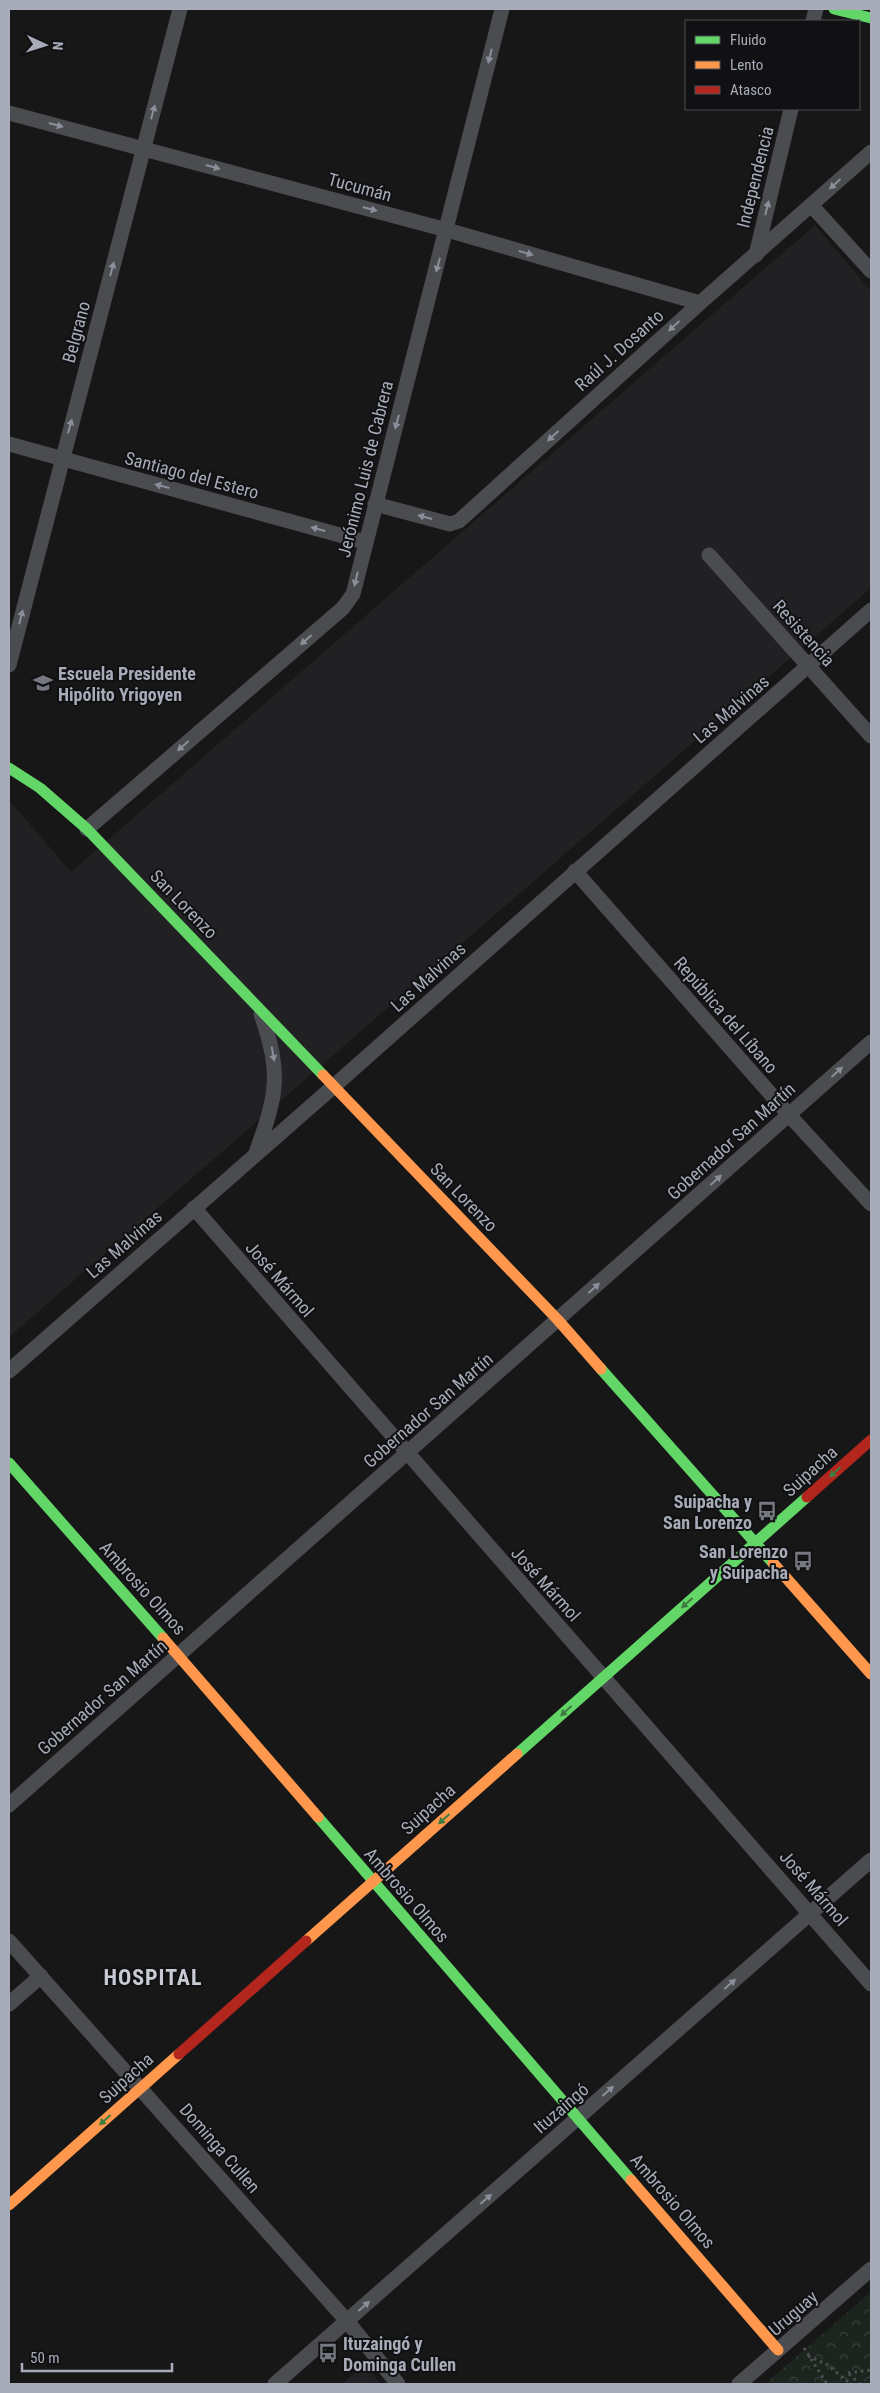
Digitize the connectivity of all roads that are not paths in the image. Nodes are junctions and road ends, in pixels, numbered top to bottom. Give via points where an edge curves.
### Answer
1 (180, 9) edge
2 (502, 9) edge
3 (834, 9) edge
4 (871, 18) edge
5 (791, 110) edge
6 (9, 113) edge
7 (143, 148) junction
8 (871, 152) edge
9 (812, 206) junction
10 (447, 230) junction
11 (756, 255) junction
12 (871, 271) edge
13 (700, 303) junction
14 (9, 444) edge
15 (62, 459) junction
16 (375, 504) junction
17 (365, 542) junction
18 (709, 555) dead end
19 (871, 610) edge
20 (9, 665) edge
21 (808, 666) junction
22 (871, 736) edge
23 (9, 768) edge
24 (87, 829) junction
25 (575, 871) junction
26 (259, 1008) junction
27 (871, 1042) edge
28 (334, 1086) junction
29 (789, 1115) junction
30 (255, 1155) junction
31 (871, 1204) edge
32 (194, 1208) junction
33 (558, 1320) junction
34 (9, 1371) edge
35 (871, 1440) edge
36 (406, 1454) junction
37 (9, 1464) edge
38 (754, 1543) junction
39 (178, 1655) junction
40 (871, 1674) edge
41 (604, 1677) junction
42 (9, 1805) edge
43 (871, 1860) edge
44 (373, 1882) junction
45 (811, 1913) junction
46 (9, 1941) edge
47 (41, 1976) junction
48 (871, 1984) edge
49 (9, 2004) edge
50 (141, 2088) junction
51 (578, 2118) junction
52 (9, 2205) edge
53 (871, 2269) edge
54 (347, 2321) junction
55 (778, 2350) junction
56 (275, 2384) edge
57 (398, 2384) edge
58 (739, 2384) edge

7 -> 1 street, Belgrano
2 -> 10 street, Jerónimo Luis de Cabrera
3 - 4 street
11 -> 5 street, Independencia
6 -> 7 street, Tucumán
7 -> 10 street, Tucumán
15 -> 7 street, Belgrano
8 -> 9 street, Raúl J. Dosanto
9 - 11 street, Raúl J. Dosanto
9 - 12 street
10 -> 13 street, Tucumán
10 -> 16 street, Jerónimo Luis de Cabrera
11 - 13 street, Raúl J. Dosanto
13 -> 16 street, Raúl J. Dosanto via 459,521 450,524
14 - 15 street, Santiago del Estero
17 -> 15 street, Santiago del Estero
20 -> 15 street, Belgrano
16 - 17 street, Jerónimo Luis de Cabrera
17 -> 24 street, Jerónimo Luis de Cabrera via 353,594 343,608
18 - 21 street, Resistencia
19 - 21 street, Las Malvinas
21 - 22 street, Resistencia
21 - 25 street, Las Malvinas
23 - 24 street, San Lorenzo via 52,796
24 - 26 street, San Lorenzo
25 - 28 street, Las Malvinas
25 - 29 street, República del Líbano
26 - 28 street, San Lorenzo
26 -> 30 street via 276,1068 274,1094
29 -> 27 street, Gobernador San Martín
28 - 30 street, Las Malvinas
28 - 33 street, San Lorenzo
29 - 31 street, República del Líbano
33 -> 29 street, Gobernador San Martín
30 - 32 street, Las Malvinas
32 - 34 street, Las Malvinas
32 - 36 street, José Mármol
33 - 36 street, Gobernador San Martín
33 - 38 street, San Lorenzo
35 -> 38 street, Suipacha
36 - 39 street, Gobernador San Martín
36 - 41 street, José Mármol
37 - 39 street, Ambrosio Olmos
38 - 40 street, San Lorenzo
38 -> 41 street, Suipacha
39 - 42 street, Gobernador San Martín
39 - 44 street, Ambrosio Olmos
41 -> 44 street, Suipacha
41 - 45 street, José Mármol
43 - 45 street, Ituzaingó
44 - 50 street, Suipacha
44 - 51 street, Ambrosio Olmos
45 - 48 street, José Mármol
51 -> 45 street, Ituzaingó
46 - 47 street, Dominga Cullen
47 - 49 street
47 - 50 street, Dominga Cullen
50 -> 52 street, Suipacha
50 - 54 street, Dominga Cullen
54 -> 51 street, Ituzaingó
51 - 55 street, Ambrosio Olmos
53 - 55 street, Uruguay
54 - 56 street, Ituzaingó
54 - 57 street, Dominga Cullen
55 - 58 street, Uruguay

